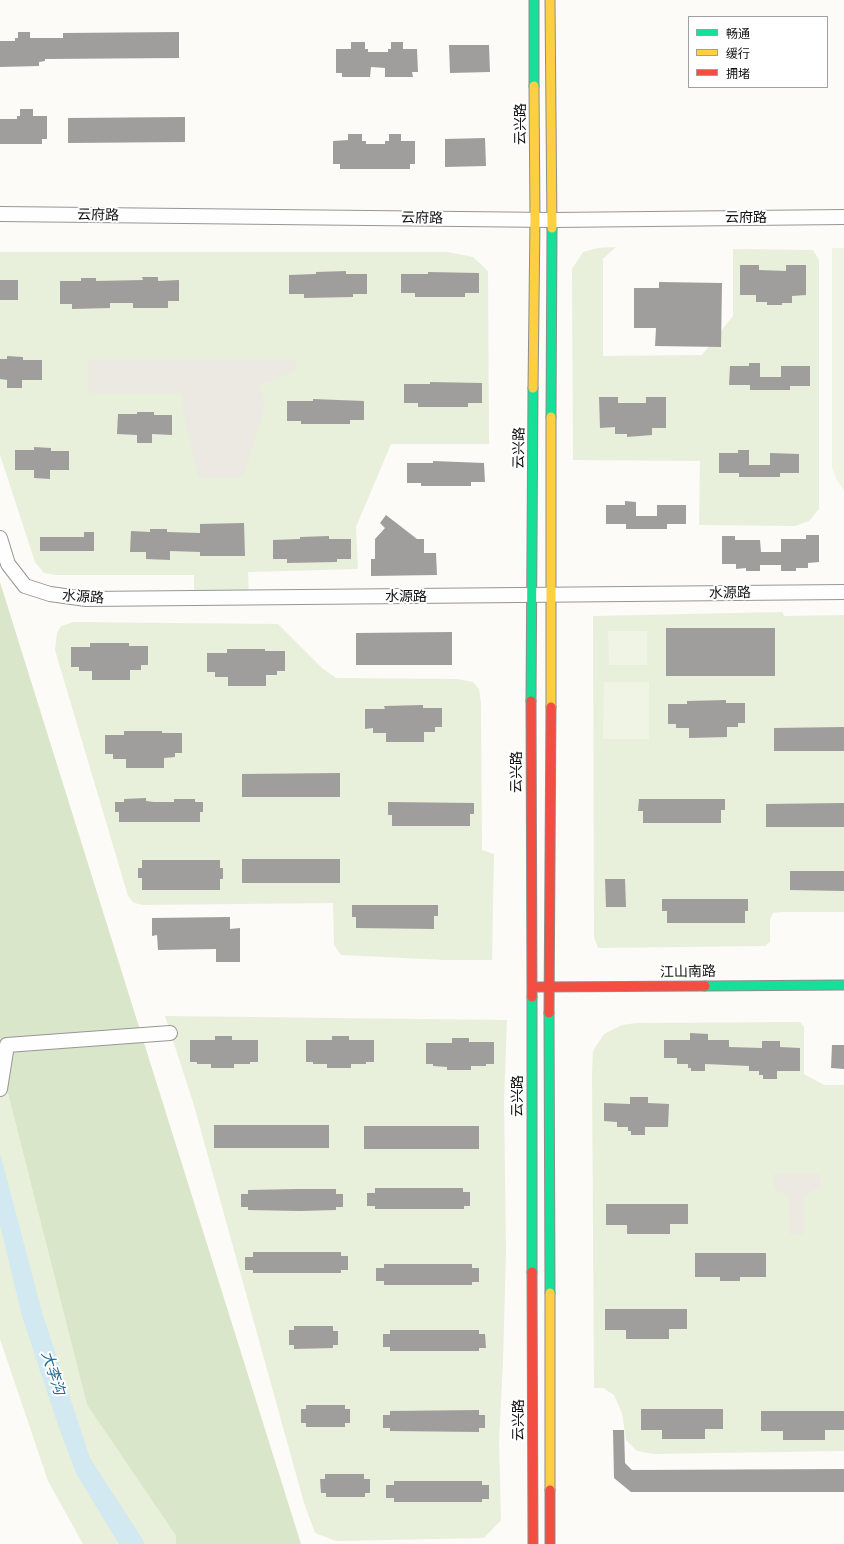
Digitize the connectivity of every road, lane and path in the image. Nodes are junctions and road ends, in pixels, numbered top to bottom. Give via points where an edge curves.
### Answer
1 (534, 0) edge
2 (550, 0) edge
3 (0, 214) edge
4 (844, 217) edge
5 (535, 220) junction
6 (552, 220) junction
7 (0, 538) edge
8 (844, 592) edge
9 (531, 595) junction
10 (550, 595) junction
11 (844, 984) edge
12 (532, 987) junction
13 (549, 987) junction
14 (170, 1033) dead end
15 (0, 1088) edge
16 (533, 1544) edge
17 (550, 1544) edge

1 - 5 street, 云兴路
2 - 6 street
3 - 5 street, 云府路
4 - 6 street, 云府路
5 - 6 street, 云府路
5 - 9 street, 云兴路
6 - 10 street
7 - 9 street, 水源路 via 8,564 25,586 50,594 86,599
8 - 10 street, 水源路
9 - 10 street, 水源路
9 - 12 street, 云兴路
10 - 13 street
11 - 13 street, 江山南路
12 - 13 street, 江山南路
12 - 16 street, 云兴路
13 - 17 street
14 - 15 street via 7,1045

